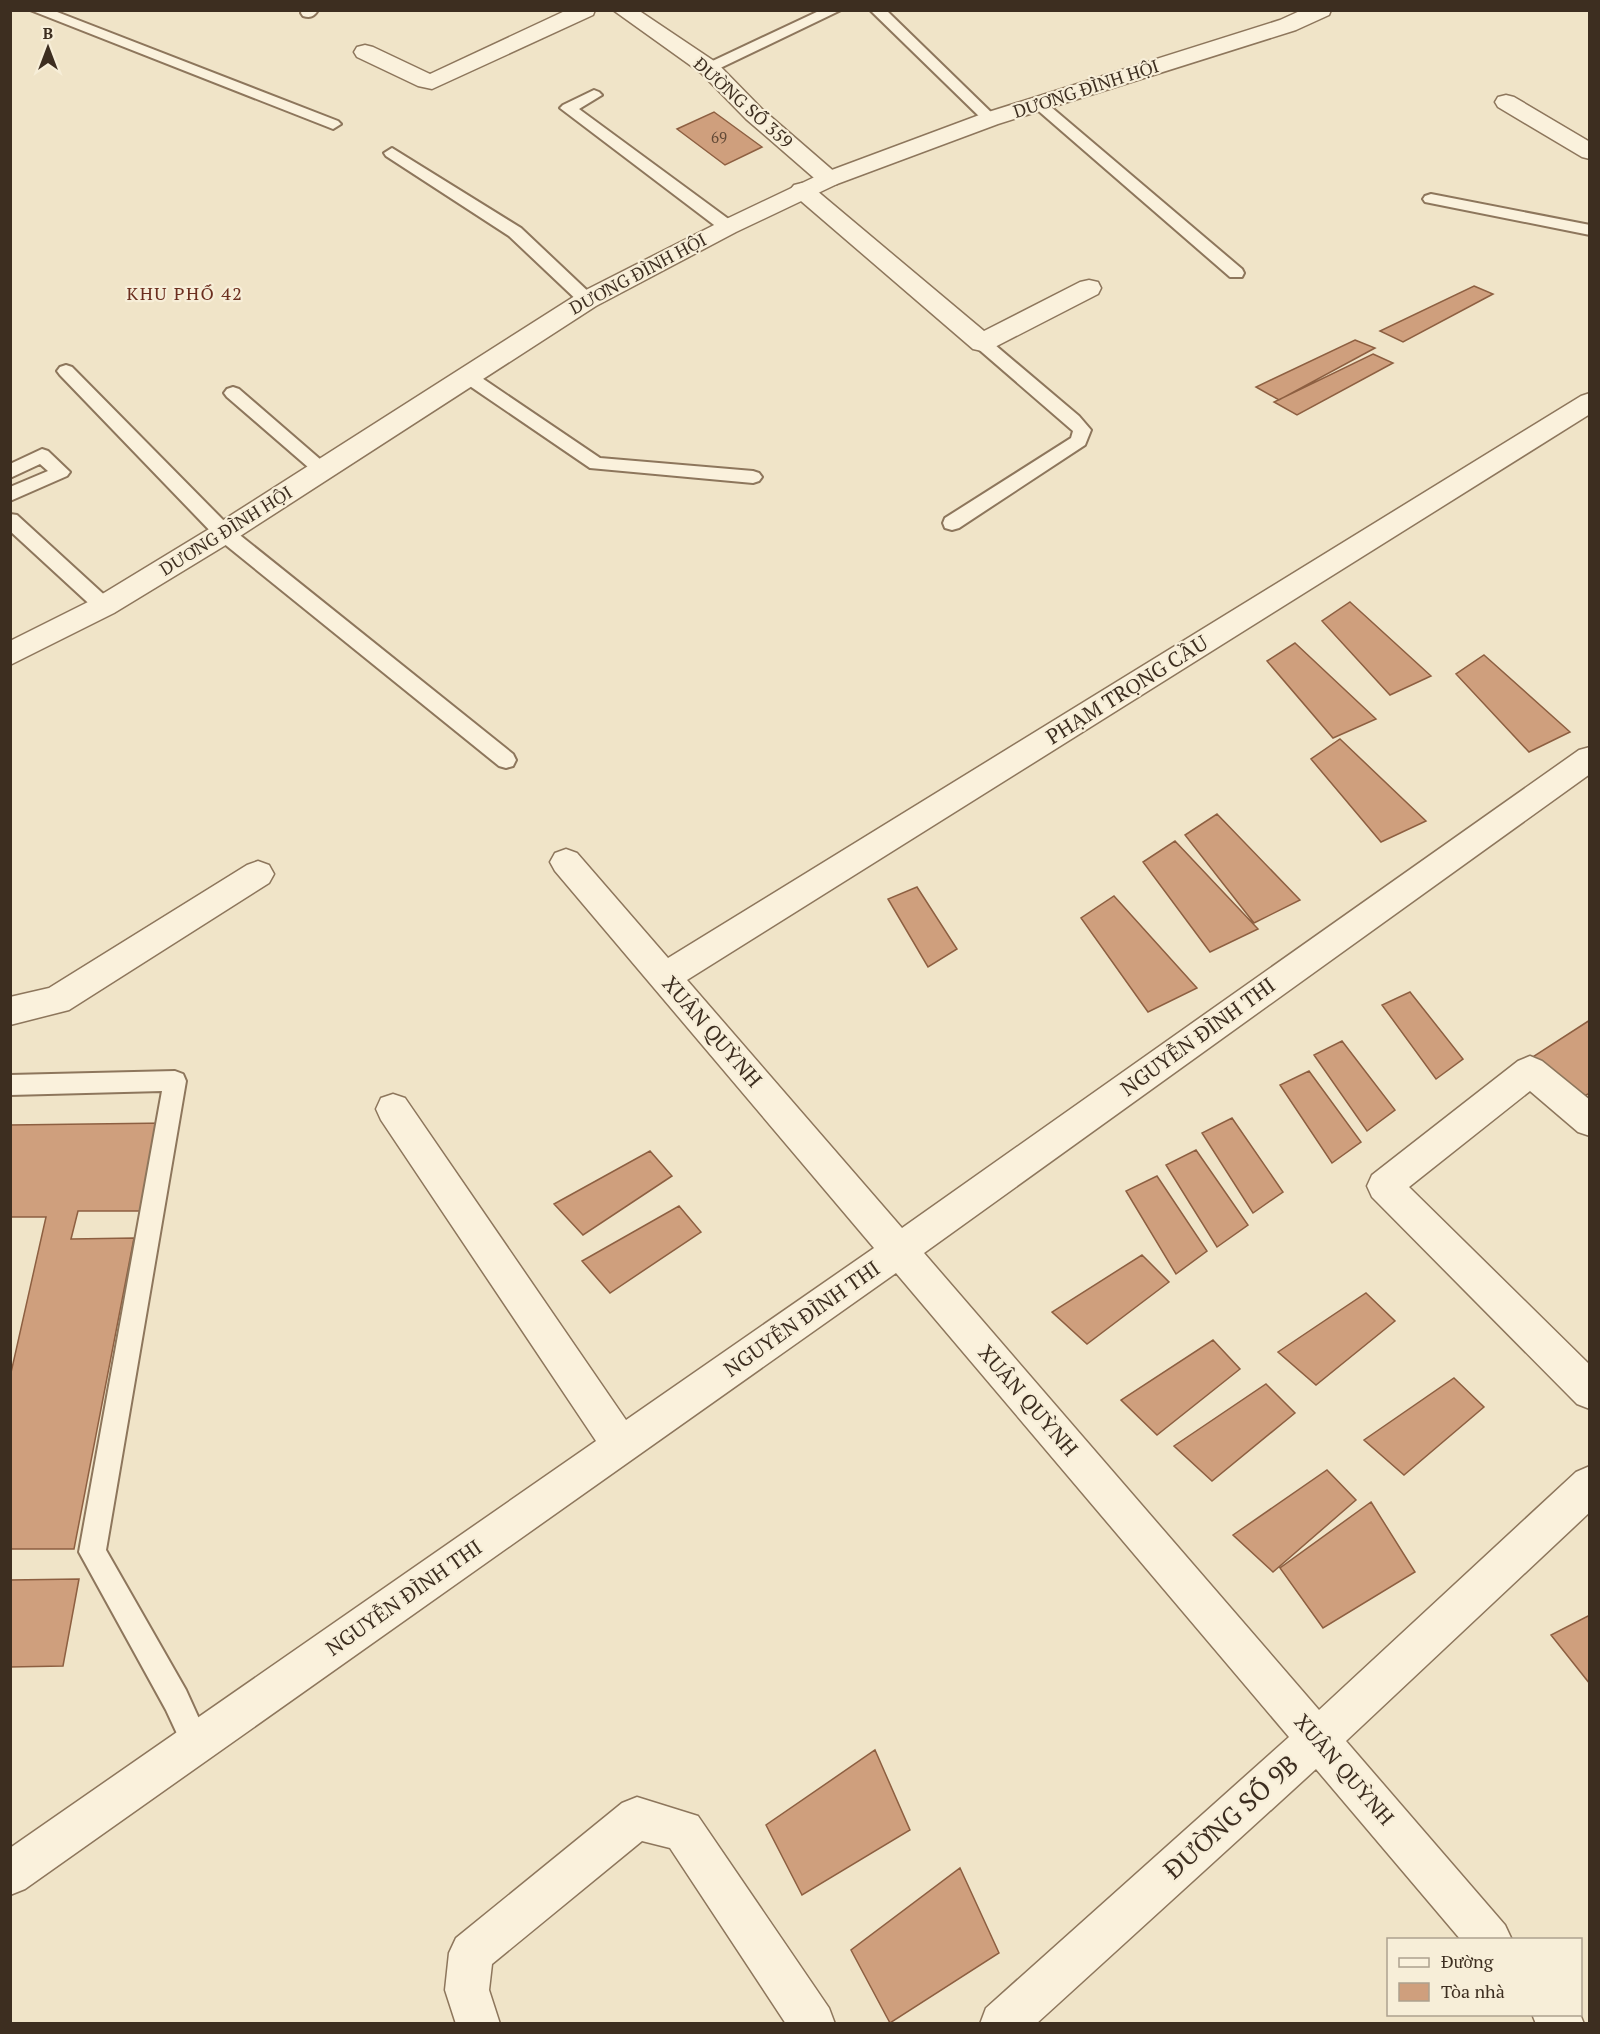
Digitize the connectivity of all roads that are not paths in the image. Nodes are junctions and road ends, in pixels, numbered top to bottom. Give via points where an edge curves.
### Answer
1 (37, 10) edge
2 (585, 10) edge
3 (623, 10) edge
4 (834, 10) edge
5 (877, 10) edge
6 (1321, 10) edge
7 (814, 14) edge
8 (365, 52) dead end
9 (708, 68) junction
10 (594, 95) dead end
11 (1506, 102) dead end
12 (1039, 104) junction
13 (990, 119) junction
14 (333, 124) dead end
15 (1590, 152) edge
16 (392, 153) dead end
17 (829, 179) junction
18 (802, 190) junction
19 (1431, 199) dead end
20 (728, 227) junction
21 (1590, 230) edge
22 (1236, 273) dead end
23 (1089, 288) dead end
24 (586, 300) junction
25 (982, 343) junction
26 (66, 371) dead end
27 (467, 376) junction
28 (233, 393) dead end
29 (1590, 402) edge
30 (322, 470) junction
31 (10, 472) edge
32 (753, 477) dead end
33 (10, 495) edge
34 (10, 520) edge
35 (952, 523) dead end
36 (224, 533) junction
37 (104, 606) junction
38 (10, 654) edge
39 (1590, 758) edge
40 (506, 760) dead end
41 (566, 862) dead end
42 (258, 874) dead end
43 (665, 977) junction
44 (10, 1011) edge
45 (10, 1085) edge
46 (393, 1109) dead end
47 (1590, 1121) edge
48 (900, 1250) junction
49 (1590, 1391) edge
50 (621, 1446) junction
51 (1590, 1485) edge
52 (1318, 1739) junction
53 (196, 1743) junction
54 (10, 1874) edge
55 (1488, 1938) edge
56 (478, 2024) edge
57 (813, 2024) edge
58 (1002, 2024) edge

1 - 14 lane
2 - 8 street via 432,82
3 - 9 street, ĐƯỜNG SỐ 359
4 - 7 lane
5 - 13 lane
6 - 12 street, DƯƠNG ĐÌNH HỘI via 1288,25
7 - 9 lane
9 - 17 street, ĐƯỜNG SỐ 359
10 - 20 lane via 568,108
11 - 15 street
12 - 13 street, DƯƠNG ĐÌNH HỘI
12 - 22 lane
13 - 17 street, DƯƠNG ĐÌNH HỘI
16 - 24 lane via 515,232
17 - 18 street, DƯƠNG ĐÌNH HỘI
18 - 20 street, DƯƠNG ĐÌNH HỘI
18 - 25 street
19 - 21 lane
20 - 24 street, DƯƠNG ĐÌNH HỘI
23 - 25 street
24 - 27 street, DƯƠNG ĐÌNH HỘI
25 - 35 lane via 1082,430 1079,441
26 - 36 lane
27 - 30 street, DƯƠNG ĐÌNH HỘI
27 - 32 lane via 596,464
28 - 30 lane
29 - 43 street, PHẠM TRỌNG CẦU
30 - 36 street, DƯƠNG ĐÌNH HỘI
31 - 33 lane via 42,455 61,472
34 - 37 lane
36 - 37 street, DƯƠNG ĐÌNH HỘI
36 - 40 lane
37 - 38 street, DƯƠNG ĐÌNH HỘI
39 - 48 street, NGUYỄN ĐÌNH THI
41 - 43 street, XUÂN QUỲNH
42 - 44 street via 57,1000
43 - 48 street, XUÂN QUỲNH
45 - 53 lane via 175,1081 92,1552
46 - 50 street
47 - 49 street via 1530,1071 1384,1186
48 - 50 street, NGUYỄN ĐÌNH THI
48 - 52 street, XUÂN QUỲNH
50 - 53 street, NGUYỄN ĐÌNH THI
51 - 52 street, ĐƯỜNG SỐ 9B
52 - 55 street, XUÂN QUỲNH
52 - 58 street, ĐƯỜNG SỐ 9B
53 - 54 street, NGUYỄN ĐÌNH THI
56 - 57 street via 467,1990 471,1953 637,1818 683,1831

